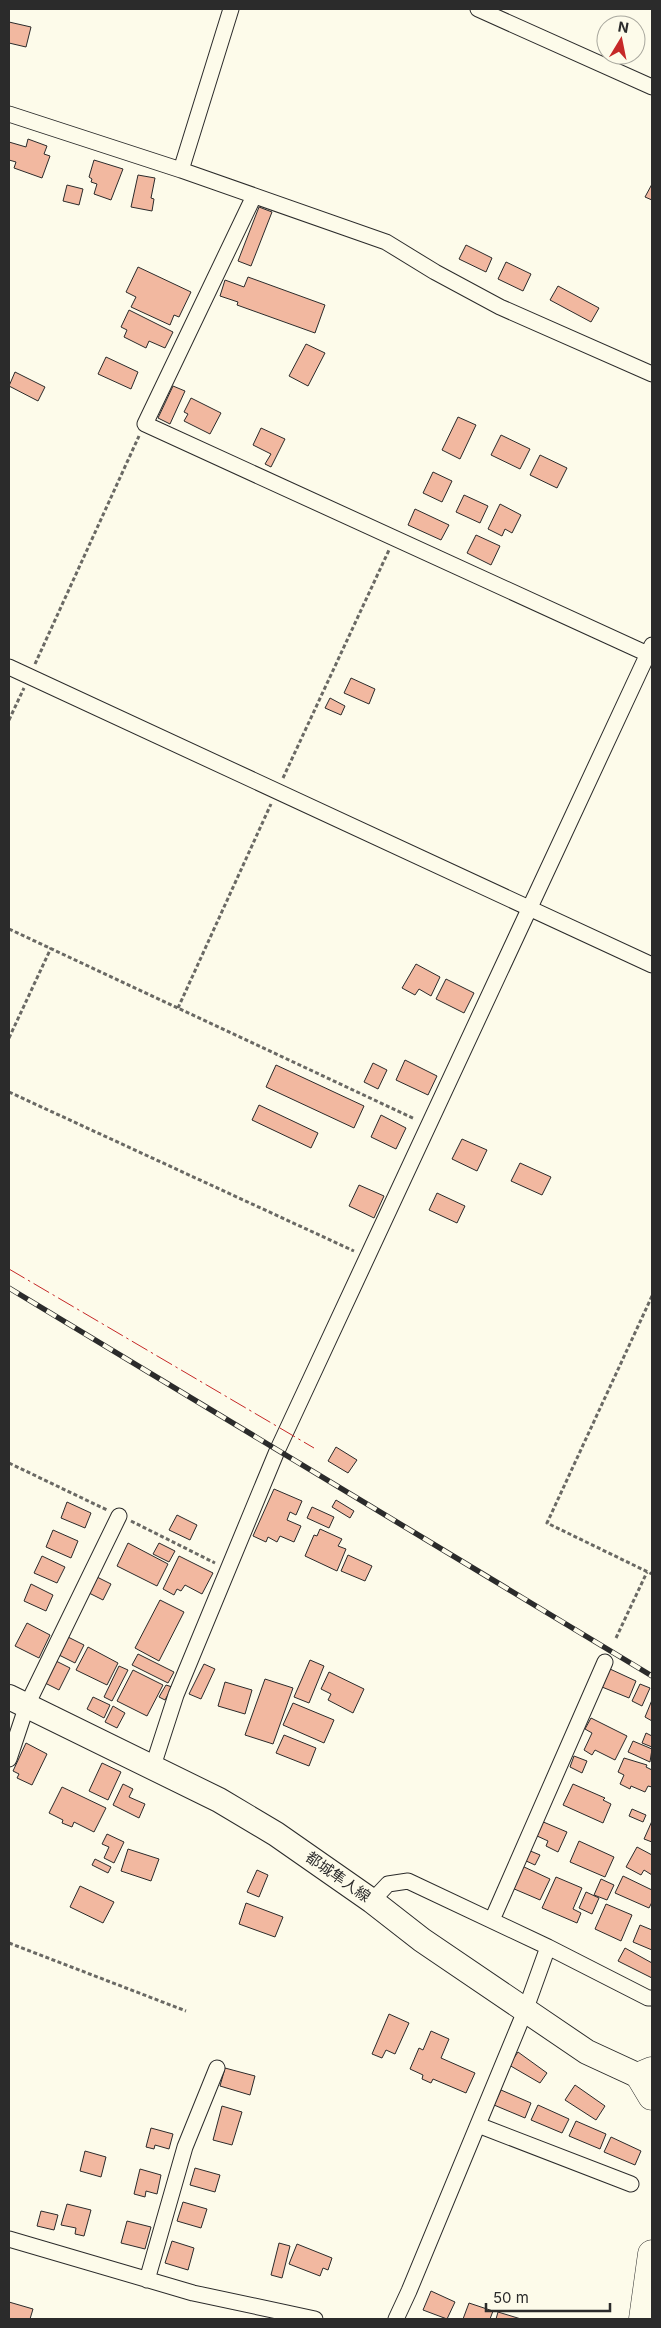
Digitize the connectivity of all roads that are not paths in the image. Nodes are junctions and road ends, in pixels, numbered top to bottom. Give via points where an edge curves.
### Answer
1 (231, 9) edge
2 (478, 9) edge
3 (652, 87) edge
4 (9, 114) edge
5 (181, 170) junction
6 (254, 196) junction
7 (652, 374) edge
8 (651, 652) edge
9 (9, 667) edge
10 (529, 908) junction
11 (652, 964) edge
12 (120, 1516) dead end
13 (605, 1662) dead end
14 (18, 1701) edge
15 (9, 1759) edge
16 (153, 1766) junction
17 (372, 1901) junction
18 (492, 1920) junction
19 (548, 1947) junction
20 (652, 1998) edge
21 (526, 2011) junction
22 (217, 2068) dead end
23 (649, 2081) edge
24 (478, 2125) junction
25 (631, 2184) dead end
26 (9, 2239) edge
27 (652, 2254) edge
28 (146, 2280) junction
29 (314, 2319) edge
30 (396, 2319) edge
31 (643, 2319) edge

1 - 5 street
2 - 3 street
4 - 5 street
5 - 6 street
6 - 7 street via 386,242 500,307
6 - 8 street via 145,424
8 - 10 street
9 - 10 street
10 - 11 street
10 - 16 street via 278,1451 176,1696
12 - 14 street
13 - 18 street
14 - 15 street
14 - 16 main road, 都城隼人線
16 - 17 main road, 都城隼人線 via 276,1834
17 - 18 street via 388,1884 408,1881
17 - 21 main road, 都城隼人線 via 422,1940
18 - 19 street
19 - 20 street
19 - 21 street
21 - 23 main road, 都城隼人線 via 587,2052
21 - 24 street
22 - 28 street via 186,2147
24 - 25 street
24 - 30 street
26 - 28 street
27 - 31 highway
28 - 29 street

